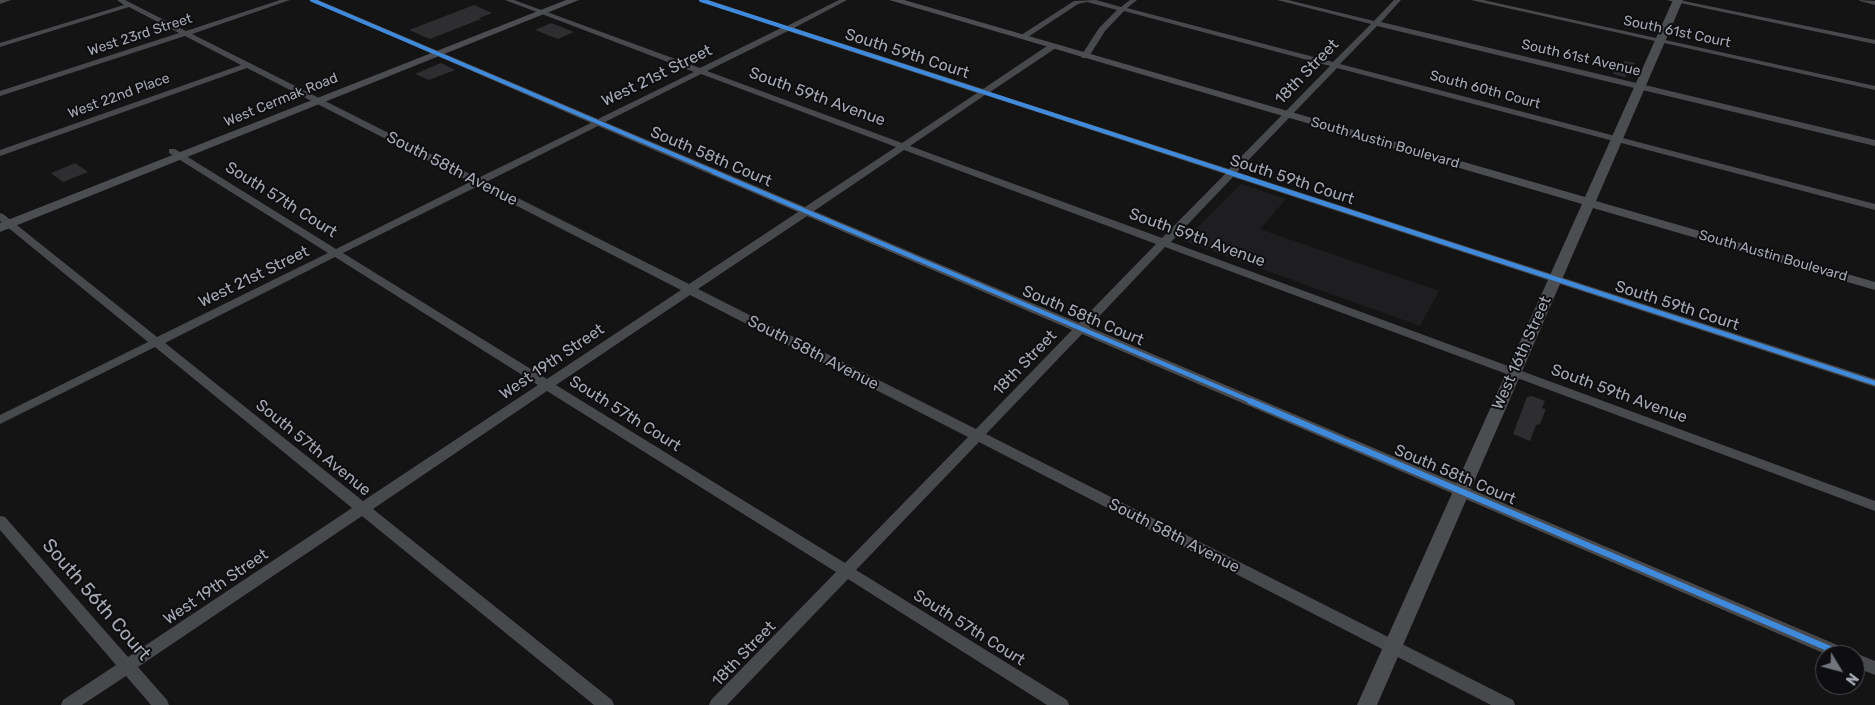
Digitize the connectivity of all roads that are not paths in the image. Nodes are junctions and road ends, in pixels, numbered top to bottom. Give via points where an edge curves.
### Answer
1 (8, 0) edge
2 (120, 0) edge
3 (287, 0) edge
4 (312, 0) edge
5 (508, 0) edge
6 (558, 0) edge
7 (574, 0) edge
8 (701, 0) edge
9 (844, 0) edge
10 (894, 0) edge
11 (1087, 0) edge
12 (1134, 0) edge
13 (1280, 0) edge
14 (1398, 0) edge
15 (1474, 0) edge
16 (1862, 0) edge
17 (1675, 1) edge
18 (0, 2) edge
19 (1875, 2) edge
20 (130, 6) junction
21 (1122, 9) junction
22 (538, 11) junction
23 (1376, 23) junction
24 (787, 28) junction
25 (185, 33) junction
26 (1022, 37) junction
27 (1660, 41) junction
28 (1875, 42) edge
29 (0, 45) edge
30 (1053, 46) junction
31 (434, 52) junction
32 (1085, 56) junction
33 (247, 65) junction
34 (1336, 65) junction
35 (700, 71) junction
36 (1640, 86) junction
37 (1875, 88) edge
38 (984, 92) junction
39 (0, 94) edge
40 (314, 99) junction
41 (1288, 114) junction
42 (598, 122) junction
43 (1617, 139) junction
44 (1875, 143) edge
45 (904, 146) junction
46 (0, 153) edge
47 (175, 154) junction
48 (1231, 173) junction
49 (478, 182) junction
50 (1589, 202) junction
51 (1875, 207) edge
52 (806, 211) junction
53 (2, 221) edge
54 (1164, 243) junction
55 (335, 253) junction
56 (1555, 279) junction
57 (1875, 286) edge
58 (690, 290) junction
59 (1081, 329) junction
60 (156, 342) junction
61 (1514, 372) junction
62 (1875, 383) edge
63 (547, 385) junction
64 (0, 420) edge
65 (977, 436) junction
66 (1461, 491) junction
67 (1875, 506) edge
68 (363, 509) junction
69 (0, 521) edge
70 (846, 571) junction
71 (1821, 645) edge
72 (1392, 647) junction
73 (127, 666) junction
74 (69, 705) edge
75 (161, 705) edge
76 (606, 705) edge
77 (717, 705) edge
78 (1061, 705) edge
79 (1367, 705) edge
80 (1507, 705) edge

1 - 18 street
2 - 20 street, South 58th Avenue
3 - 25 street, West 23rd Street
4 - 31 street, South 58th Court
5 - 22 street, South 59th Avenue
6 - 22 street, West Cermak Road
7 - 22 street, West Cermak Road
8 - 24 street, South 59th Court
9 - 24 street, West 21st Street
10 - 26 street, South Austin Boulevard
11 - 21 street, South 60th Court
11 - 26 street via 1076,2
12 - 21 street
13 - 23 street, South 61st Avenue
14 - 23 street, 18th Street
15 - 27 street, South 61st Court
16 - 19 street
17 - 27 street, West 16th Street
17 - 28 street
20 - 25 street, South 58th Avenue
20 - 29 street
21 - 32 street via 1102,30
21 - 34 street, South 60th Court
22 - 31 street, West Cermak Road
22 - 35 street, South 59th Avenue
23 - 34 street, 18th Street
23 - 36 street, South 61st Avenue
24 - 35 street, West 21st Street
24 - 38 street, South 59th Court
25 - 33 street, South 58th Avenue
25 - 39 street, West 23rd Street
26 - 30 street, South Austin Boulevard
27 - 36 street, West 16th Street
27 - 37 street, South 61st Court
30 - 32 street, South Austin Boulevard
30 - 38 street, West 19th Street
31 - 40 street, West Cermak Road
31 - 42 street, South 58th Court
32 - 41 street, South Austin Boulevard
33 - 40 street, South 58th Avenue
33 - 46 street, West 22nd Place
34 - 41 street, 18th Street
34 - 43 street, South 60th Court
35 - 42 street, West 21st Street
35 - 45 street, South 59th Avenue
36 - 43 street, West 16th Street
36 - 44 street, South 61st Avenue
38 - 45 street, West 19th Street
38 - 48 street, South 59th Court
40 - 47 street, West Cermak Road
40 - 49 street, South 58th Avenue
41 - 48 street, 18th Street
41 - 50 street, South Austin Boulevard
42 - 49 street, West 21st Street
42 - 52 street, South 58th Court
43 - 50 street, West 16th Street
43 - 51 street, South 60th Court
45 - 52 street, West 19th Street
45 - 54 street, South 59th Avenue
47 - 53 street, West Cermak Road
47 - 55 street, South 57th Court
48 - 54 street, 18th Street
48 - 56 street, South 59th Court
49 - 55 street, West 21st Street
49 - 58 street, South 58th Avenue
50 - 56 street, West 16th Street
50 - 57 street, South Austin Boulevard
52 - 58 street, West 19th Street
52 - 59 street, South 58th Court
53 - 60 street, South 57th Avenue
54 - 59 street, 18th Street
54 - 61 street, South 59th Avenue
55 - 60 street, West 21st Street
55 - 63 street, South 57th Court
56 - 61 street, West 16th Street
56 - 62 street, South 59th Court
58 - 63 street, West 19th Street
58 - 65 street, South 58th Avenue
59 - 65 street, 18th Street
59 - 66 street, South 58th Court
60 - 64 street, West 21st Street
60 - 68 street, South 57th Avenue
61 - 66 street, West 16th Street
61 - 67 street, South 59th Avenue
63 - 68 street, West 19th Street
63 - 70 street, South 57th Court
65 - 70 street, 18th Street
65 - 72 street, South 58th Avenue
66 - 71 street, South 58th Court
66 - 72 street, West 16th Street
68 - 73 street, West 19th Street
68 - 76 street, South 57th Avenue
69 - 73 street, South 56th Court
70 - 77 street, 18th Street
70 - 78 street, South 57th Court
72 - 79 street, West 16th Street
72 - 80 street, South 58th Avenue
73 - 74 street, West 19th Street
73 - 75 street, South 56th Court

